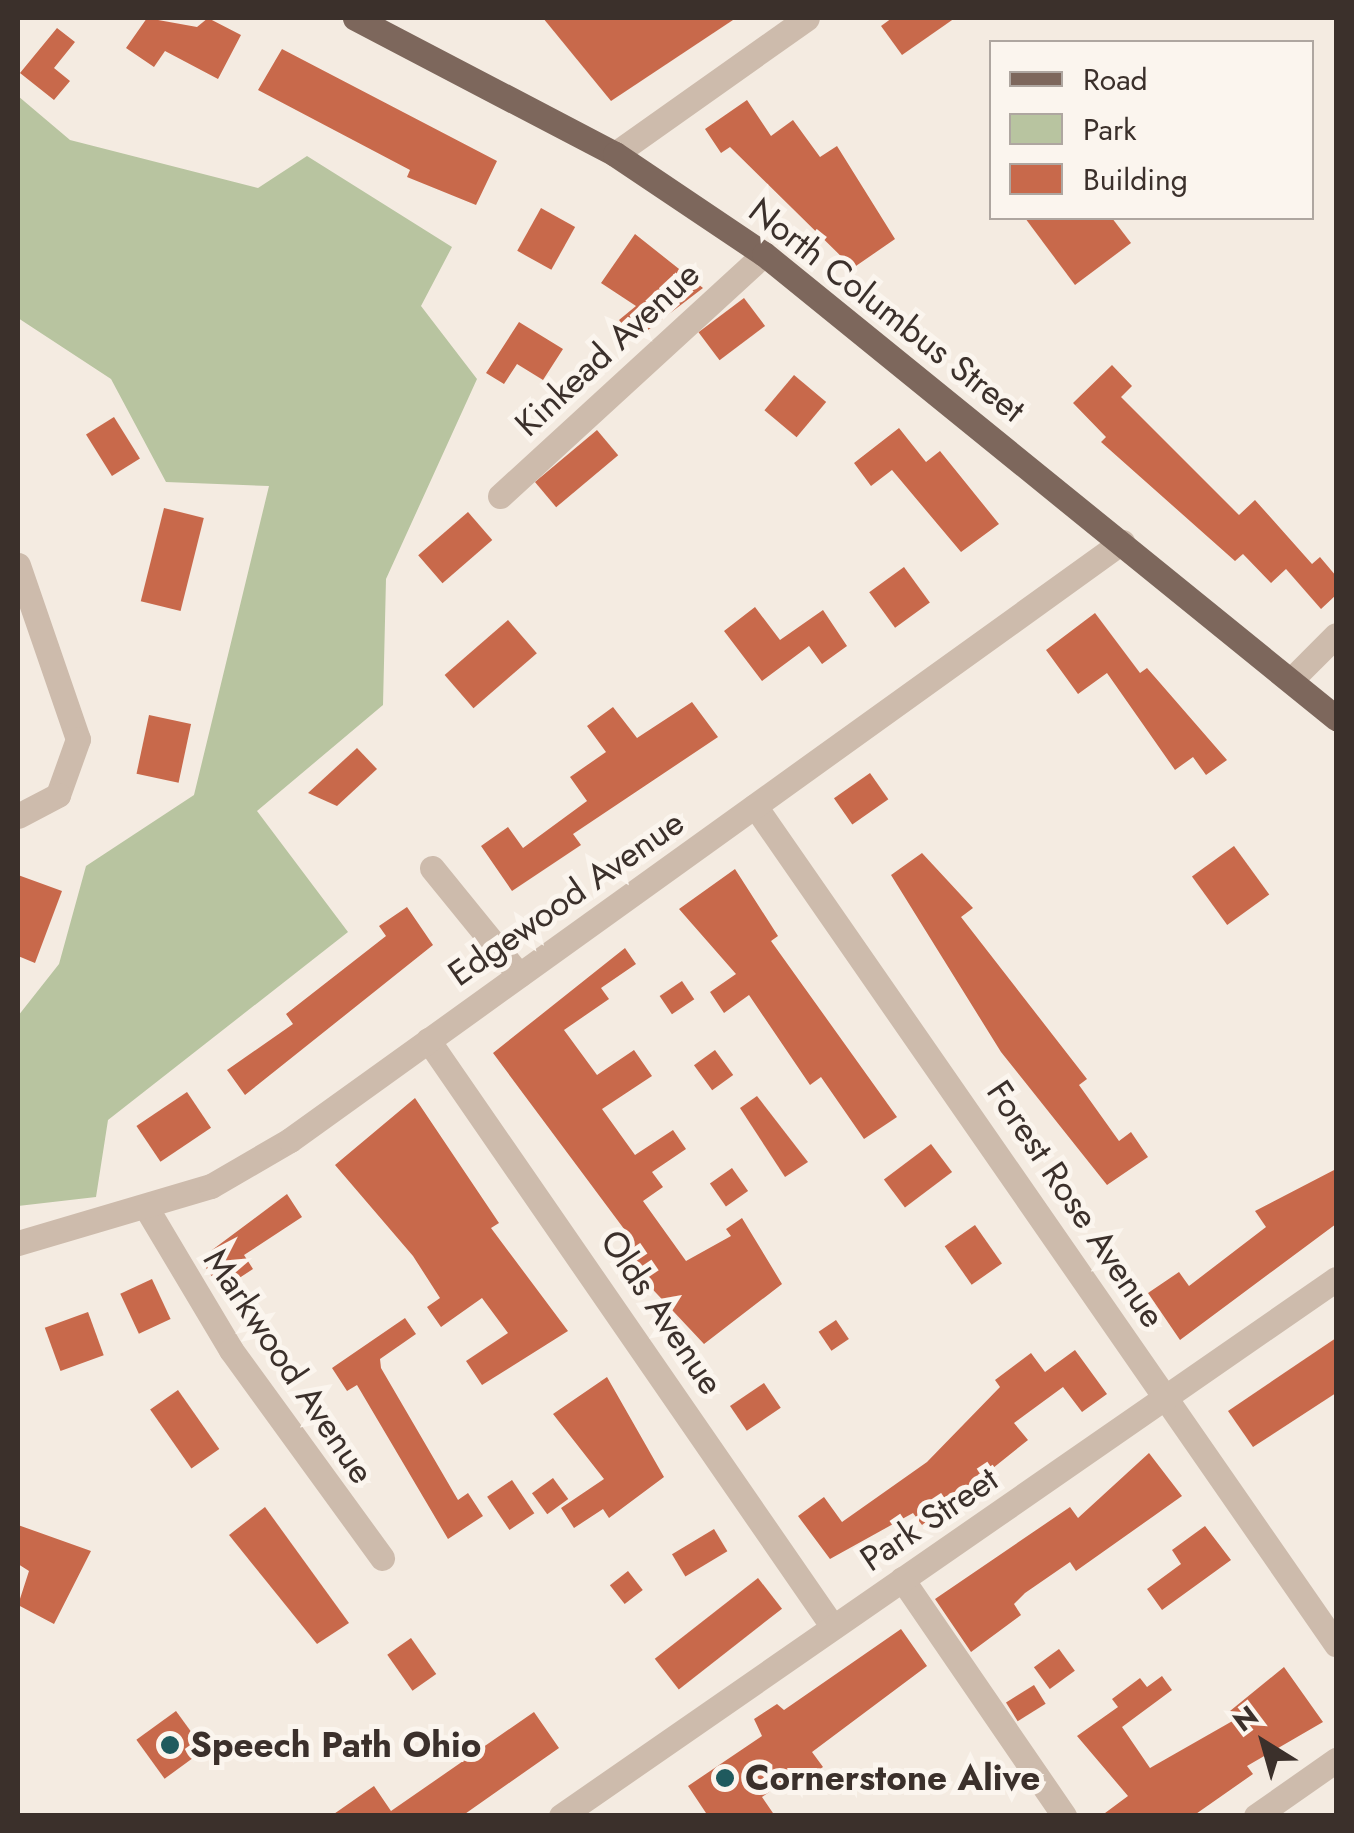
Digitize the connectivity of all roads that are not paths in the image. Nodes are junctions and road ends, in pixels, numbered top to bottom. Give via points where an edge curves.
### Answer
1 (354, 18) edge
2 (807, 18) edge
3 (615, 154) junction
4 (764, 254) junction
5 (500, 496) dead end
6 (1122, 542) junction
7 (18, 566) edge
8 (1336, 635) edge
9 (1292, 678) junction
10 (1336, 718) edge
11 (755, 806) junction
12 (18, 816) edge
13 (432, 868) dead end
14 (519, 975) junction
15 (428, 1040) junction
16 (147, 1209) junction
17 (18, 1244) edge
18 (1336, 1280) edge
19 (1166, 1398) junction
20 (382, 1558) dead end
21 (902, 1580) junction
22 (833, 1627) junction
23 (1336, 1644) edge
24 (1336, 1760) edge
25 (561, 1816) edge
26 (1064, 1816) edge
27 (1256, 1816) edge

1 - 3 main road, North Columbus Street
2 - 3 street
3 - 4 main road, North Columbus Street
4 - 5 street, Kinkead Avenue
4 - 6 main road, North Columbus Street
6 - 9 main road, North Columbus Street
6 - 11 street, Edgewood Avenue
7 - 12 street via 78,739 58,795
8 - 9 street
9 - 10 main road, North Columbus Street
11 - 14 street, Edgewood Avenue
11 - 19 street, Forest Rose Avenue
13 - 14 street
14 - 15 street, Edgewood Avenue
15 - 16 street, Edgewood Avenue via 258,1160
15 - 22 street, Olds Avenue
16 - 17 street, Edgewood Avenue
16 - 20 street, Markwood Avenue via 231,1350
18 - 19 street, Park Street
19 - 21 street, Park Street
19 - 23 street, Forest Rose Avenue
21 - 22 street, Park Street
21 - 26 street
22 - 25 street, Park Street
24 - 27 street

